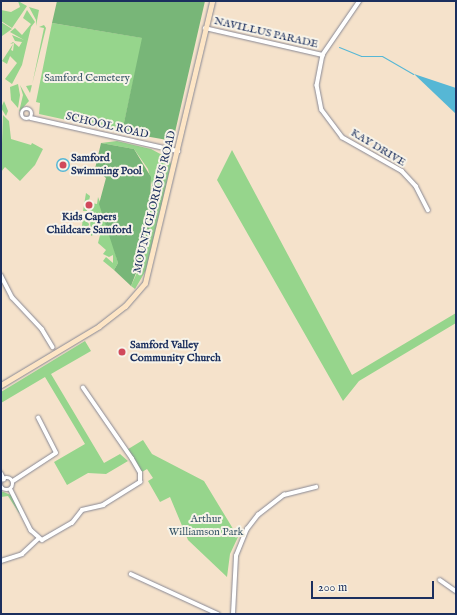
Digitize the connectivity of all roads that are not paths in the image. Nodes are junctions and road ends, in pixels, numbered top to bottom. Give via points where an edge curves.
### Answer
1 (212, 1) edge
2 (360, 1) edge
3 (206, 28) junction
4 (323, 55) junction
5 (31, 118) dead end
6 (178, 151) junction
7 (428, 210) dead end
8 (1, 275) edge
9 (53, 347) dead end
10 (2, 385) edge
11 (83, 388) dead end
12 (38, 418) dead end
13 (1, 473) edge
14 (4, 479) junction
15 (13, 481) junction
16 (316, 487) dead end
17 (2, 488) edge
18 (11, 490) junction
19 (38, 539) junction
20 (1, 561) edge
21 (131, 574) dead end
22 (440, 580) dead end
23 (456, 591) edge
24 (218, 614) edge
25 (233, 614) edge

1 - 3 main road, MOUNT GLORIOUS ROAD
2 - 4 street
3 - 4 street, NAVILLUS PARADE
3 - 6 main road, MOUNT GLORIOUS ROAD
4 - 7 street, KAY DRIVE via 317,85 327,121 342,137 402,172 416,186
5 - 6 street, SCHOOL ROAD
6 - 10 main road, MOUNT GLORIOUS ROAD via 145,283 125,306 99,326
8 - 9 street via 12,297 42,330
11 - 19 street via 134,463 140,473 140,482 103,505 82,510 72,523 45,539
12 - 15 street via 56,453
13 - 14 street
14 - 15 street
14 - 17 street
15 - 18 street
16 - 25 street via 284,496 258,515 247,529 236,556
17 - 18 street
18 - 19 street
19 - 20 street via 22,554
21 - 24 street
22 - 23 street

